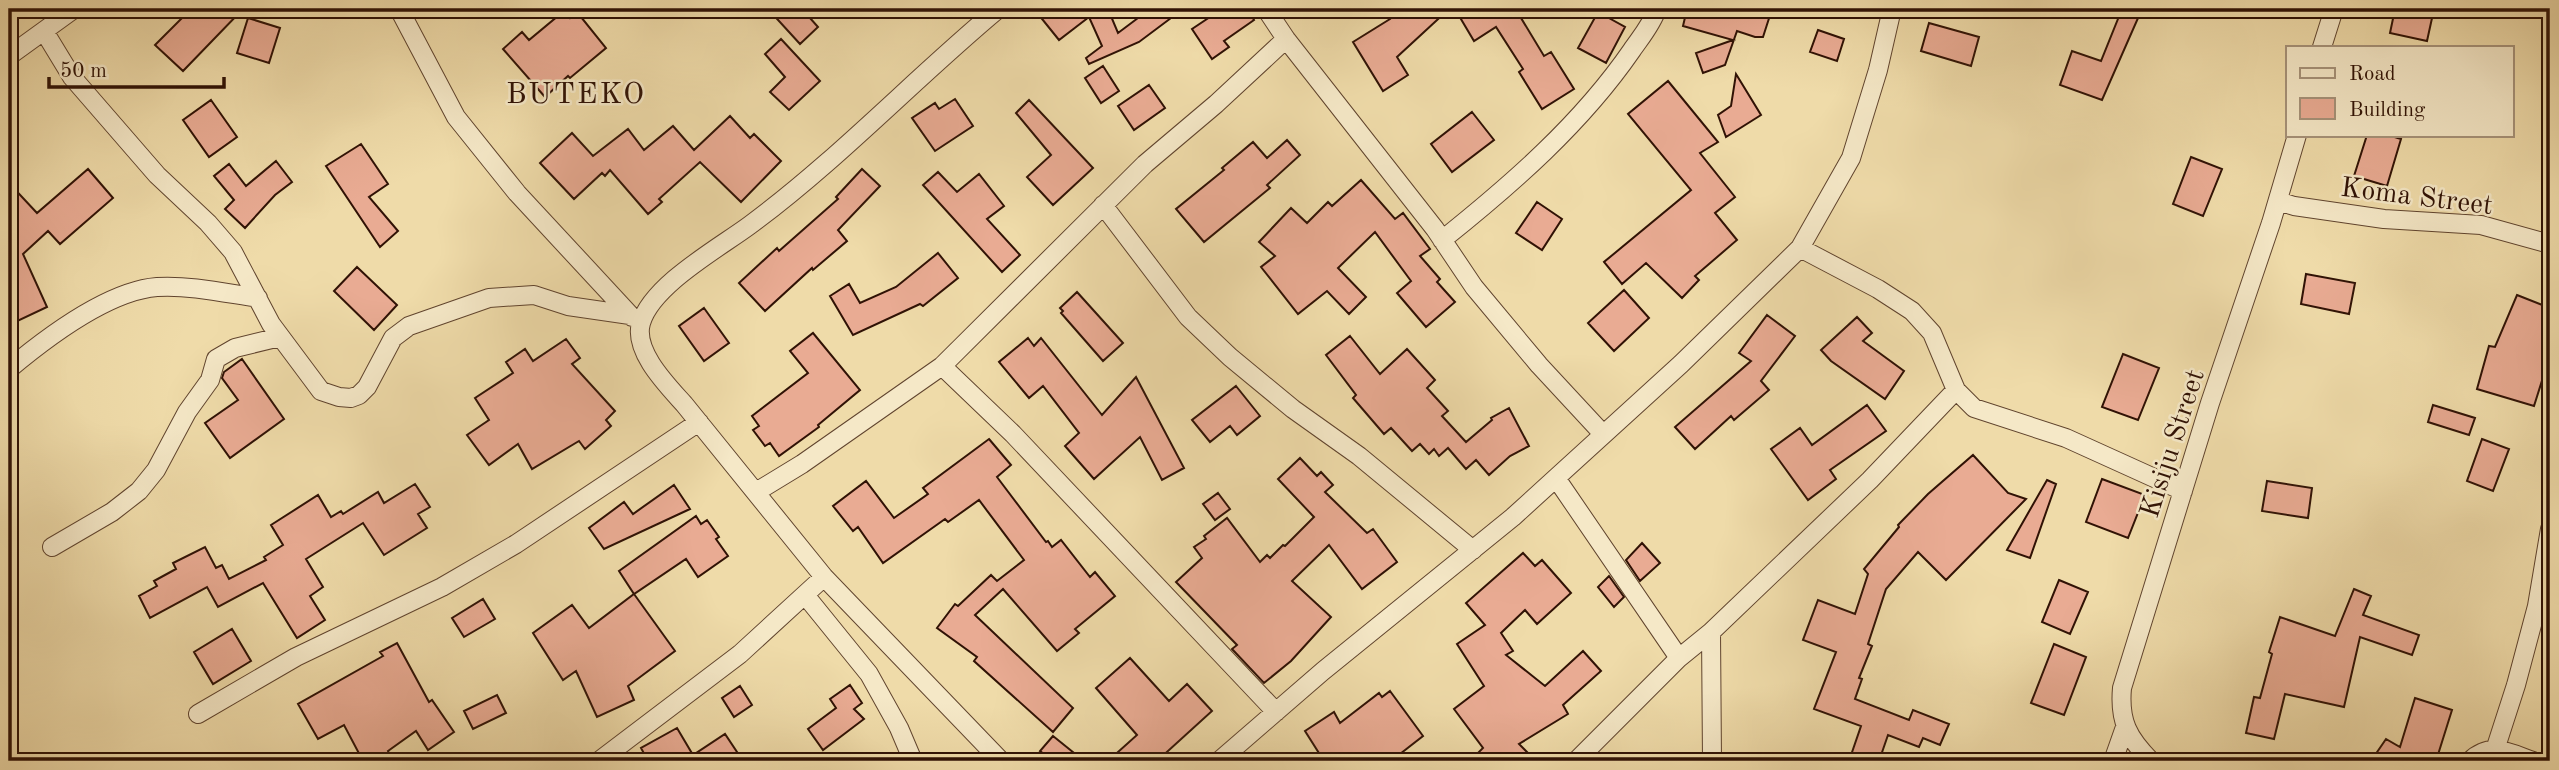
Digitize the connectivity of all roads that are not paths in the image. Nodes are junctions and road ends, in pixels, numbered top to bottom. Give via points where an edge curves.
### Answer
1 (74, 9) edge
2 (399, 9) edge
3 (998, 9) edge
4 (1266, 9) edge
5 (1657, 9) edge
6 (1892, 9) edge
7 (2333, 9) edge
8 (44, 31) junction
9 (1286, 39) junction
10 (2322, 46) edge
11 (9, 56) edge
12 (2297, 136) edge
13 (2278, 201) junction
14 (1103, 205) junction
15 (1442, 240) junction
16 (2550, 244) edge
17 (1800, 248) junction
18 (258, 298) junction
19 (635, 320) junction
20 (280, 337) junction
21 (942, 366) junction
22 (9, 369) edge
23 (1956, 390) junction
24 (699, 422) junction
25 (1603, 435) junction
26 (1556, 478) junction
27 (2183, 491) junction
28 (756, 492) junction
29 (2550, 528) edge
30 (52, 547) dead end
31 (1473, 550) junction
32 (824, 578) junction
33 (805, 595) junction
34 (1711, 632) junction
35 (1679, 659) junction
36 (1276, 712) junction
37 (198, 713) dead end
38 (2125, 727) junction
39 (2495, 750) junction
40 (599, 761) edge
41 (913, 761) edge
42 (1001, 761) edge
43 (1219, 761) edge
44 (1576, 761) edge
45 (1712, 761) edge
46 (2113, 761) edge
47 (2151, 761) edge
48 (2470, 761) edge
49 (2533, 761) edge

1 - 8 street
2 - 19 street via 456,117 517,192
3 - 19 street via 813,174 707,253
4 - 9 street
5 - 15 street via 1621,65 1572,125
6 - 17 street via 1851,158
7 - 10 street
8 - 11 street
8 - 18 street via 72,77 157,175 233,252
9 - 14 street
9 - 15 street
12 - 13 street, Kisiju Street
13 - 16 street, Koma Street via 2384,219 2481,225
13 - 27 street, Kisiju Street
14 - 21 street
14 - 31 street via 1188,317 1230,357
15 - 25 street via 1474,287
17 - 23 street via 1912,311 1932,334
17 - 25 street
18 - 20 street
18 - 22 street via 186,288 133,291 84,314
19 - 20 street via 534,295 489,298 409,326 393,338 367,387 351,398 321,391
19 - 24 street via 646,354 661,379
20 - 30 street via 235,348 216,359 210,380 139,491
21 - 28 street
21 - 36 street via 1013,434
23 - 27 street via 1974,408 2066,438
23 - 34 street via 1870,480
24 - 28 street
24 - 37 street via 463,575 296,657
25 - 26 street
26 - 31 street
26 - 35 street
27 - 38 street, Kisiju Street via 2122,688 2120,709
28 - 32 street
29 - 39 street via 2537,606
31 - 36 street
32 - 33 street
32 - 42 street
33 - 40 street via 740,654
33 - 41 street via 869,674
34 - 35 street
34 - 45 street
35 - 44 street
36 - 43 street
38 - 46 street
38 - 47 street, Kisiju Street
39 - 48 street via 2479,752
39 - 49 street

